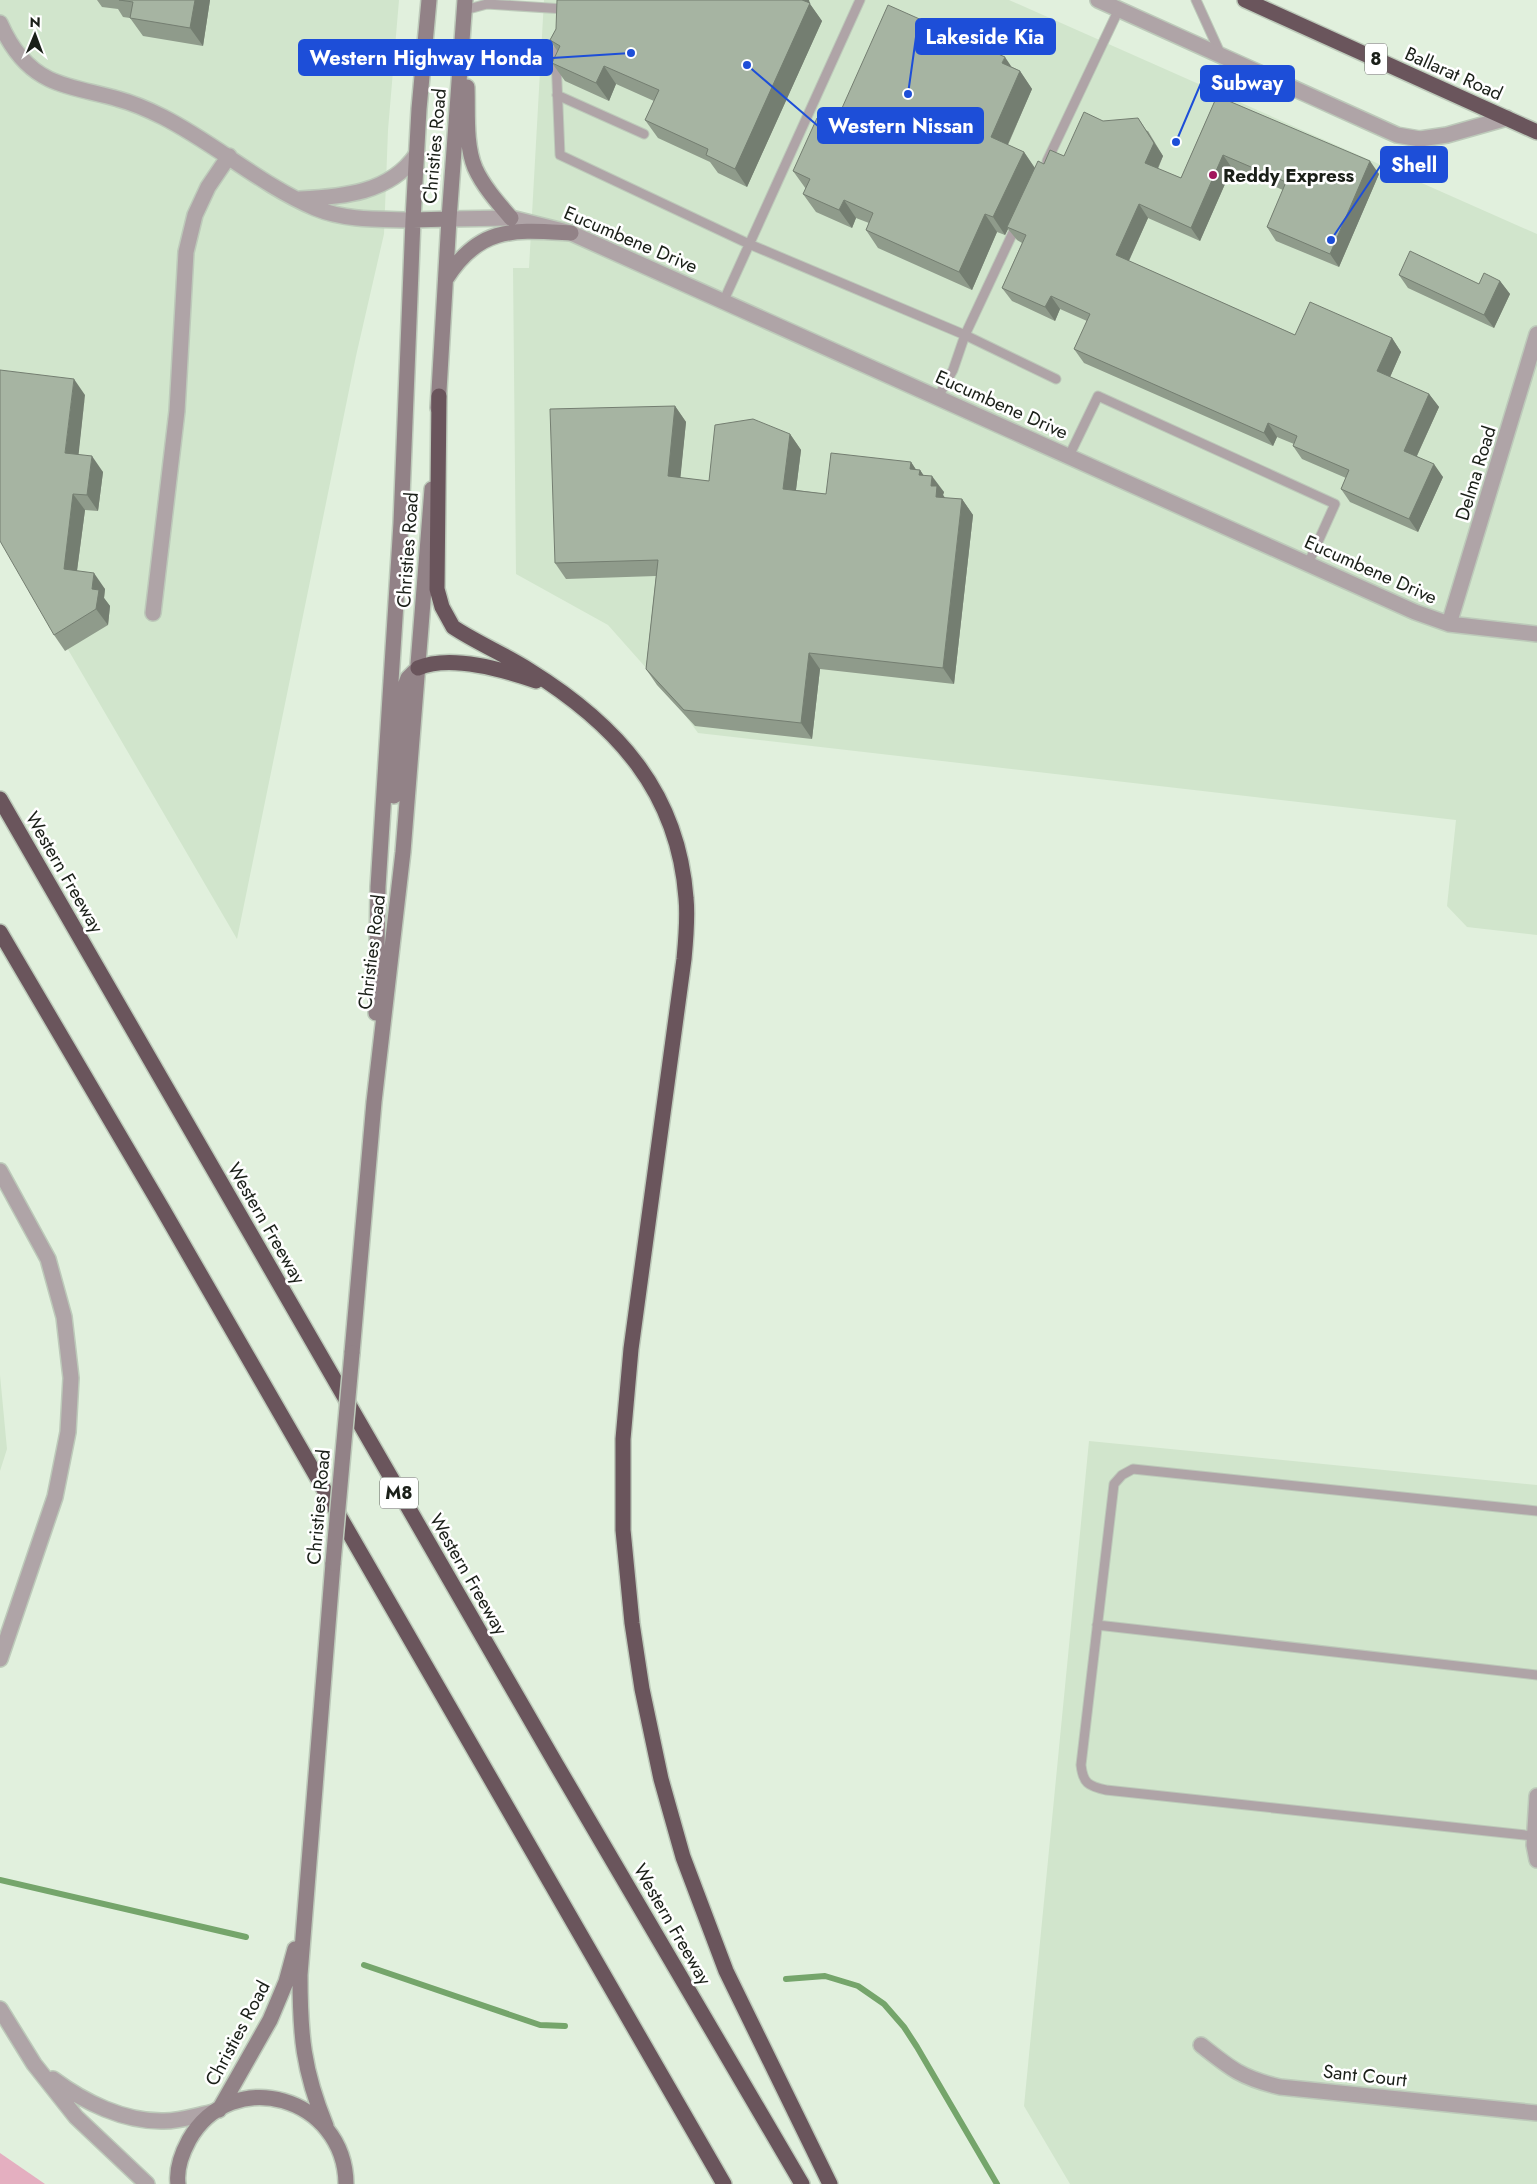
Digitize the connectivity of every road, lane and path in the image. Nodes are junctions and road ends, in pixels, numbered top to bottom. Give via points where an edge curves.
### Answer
1 (429, 0) edge
2 (860, 0) edge
3 (1098, 0) edge
4 (1196, 0) edge
5 (1245, 0) edge
6 (465, 5) edge
7 (564, 5) edge
8 (1119, 9) junction
9 (562, 19) edge
10 (0, 23) edge
11 (561, 29) edge
12 (1221, 55) junction
13 (557, 95) junction
14 (1507, 118) junction
15 (1537, 132) edge
16 (644, 134) dead end
17 (416, 155) junction
18 (229, 156) junction
19 (1044, 167) edge
20 (298, 199) junction
21 (1023, 211) edge
22 (511, 218) junction
23 (449, 219) junction
24 (413, 220) junction
25 (571, 233) junction
26 (749, 244) junction
27 (445, 280) junction
28 (724, 300) junction
29 (1537, 334) edge
30 (965, 335) junction
31 (1056, 379) dead end
32 (439, 396) junction
33 (938, 397) junction
34 (1069, 456) junction
35 (1308, 564) junction
36 (153, 613) dead end
37 (1449, 624) junction
38 (1537, 634) edge
39 (418, 668) junction
40 (556, 688) junction
41 (0, 800) edge
42 (378, 887) junction
43 (0, 932) edge
44 (374, 1102) junction
45 (0, 1171) edge
46 (1537, 1511) edge
47 (1097, 1625) junction
48 (0, 1659) edge
49 (1537, 1675) edge
50 (1537, 1796) edge
51 (1534, 1836) junction
52 (1537, 1860) edge
53 (304, 1916) junction
54 (0, 2009) edge
55 (1201, 2045) dead end
56 (34, 2064) junction
57 (216, 2111) junction
58 (1537, 2113) edge
59 (326, 2126) junction
60 (147, 2184) edge
61 (178, 2184) edge
62 (346, 2184) edge
63 (724, 2184) edge
64 (802, 2184) edge
65 (830, 2184) edge

1 - 17 main road, Christies Road
2 - 26 lane
3 - 8 street
4 - 12 lane
5 - 14 highway, Ballarat Road / 8
6 - 7 lane
6 - 22 main road via 471,155 483,181
6 - 23 main road, Christies Road
7 - 9 lane
8 - 12 street
8 - 19 lane
10 - 18 street via 16,52 49,79 119,99 163,117
11 - 13 lane via 556,58
12 - 14 street via 1397,135 1429,138
13 - 16 lane
13 - 26 lane via 560,155
14 - 15 highway, Ballarat Road / 8
17 - 20 street via 402,171 359,193 335,198
17 - 24 main road, Christies Road
18 - 20 street via 270,186
18 - 36 street via 208,187 195,215 186,252 177,411
20 - 24 street via 340,216
21 - 30 lane
22 - 23 street, Eucumbene Drive
22 - 25 street, Eucumbene Drive
23 - 24 main road
23 - 27 main road, Christies Road
24 - 42 main road, Christies Road via 397,602
25 - 27 main road via 515,231 496,236 471,248 458,260
25 - 28 street, Eucumbene Drive
26 - 28 lane
26 - 30 lane
27 - 32 main road, Christies Road
28 - 33 street, Eucumbene Drive
29 - 37 street, Delma Road
30 - 31 lane
30 - 33 lane via 953,370
32 - 39 main road, Christies Road
32 - 40 highway via 437,589 442,607 453,627
33 - 34 street, Eucumbene Drive
34 - 35 street, Eucumbene Drive
34 - 35 lane via 1098,396 1335,504
35 - 37 street, Eucumbene Drive
37 - 38 street, Eucumbene Drive
39 - 40 highway via 449,664 491,668
39 - 42 main road via 404,686 395,792
39 - 44 main road, Christies Road via 404,843
40 - 65 highway via 609,729 647,775 671,826 686,898 684,958 631,1349 623,1439 623,1530 642,1689 661,1779 683,1858 726,1971
41 - 64 highway, Western Freeway / M8
42 - 44 main road, Christies Road
43 - 63 highway
44 - 53 main road, Christies Road, bridge
45 - 48 street via 48,1259 64,1317 71,1378 68,1432 55,1497
46 - 47 lane via 1133,1469 1114,1484
47 - 49 lane
47 - 51 lane via 1081,1765 1082,1778 1092,1787
50 - 51 street
51 - 52 street
53 - 57 main road, Christies Road via 286,1982 270,2020
53 - 59 main road, Christies Road via 300,2025 311,2086
54 - 56 street
55 - 58 street, Sant Court via 1236,2073 1280,2087
56 - 57 street via 70,2091 107,2111 164,2121
56 - 60 street via 76,2117
57 - 59 main road via 236,2101 261,2097 285,2100 308,2110
57 - 61 main road via 195,2129 183,2152
59 - 62 main road via 339,2146 346,2169

